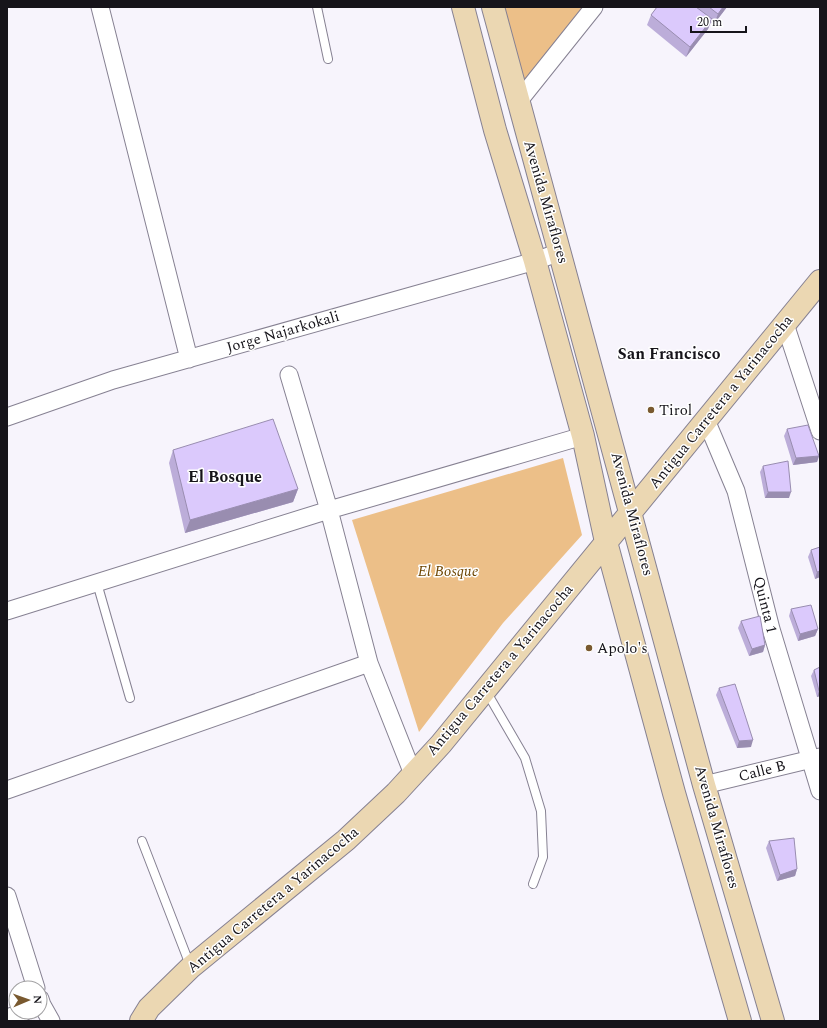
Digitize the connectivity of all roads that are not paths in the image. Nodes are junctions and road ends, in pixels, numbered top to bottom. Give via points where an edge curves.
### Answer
1 (100, 7) edge
2 (317, 7) edge
3 (463, 7) edge
4 (493, 7) edge
5 (594, 7) edge
6 (328, 59) dead end
7 (518, 102) junction
8 (560, 252) junction
9 (535, 261) junction
10 (820, 281) edge
11 (785, 324) junction
12 (189, 359) junction
13 (288, 375) dead end
14 (7, 417) edge
15 (706, 420) junction
16 (820, 431) edge
17 (583, 436) junction
18 (329, 510) junction
19 (631, 511) junction
20 (606, 542) junction
21 (97, 583) junction
22 (7, 611) edge
23 (370, 663) junction
24 (485, 690) junction
25 (130, 698) dead end
26 (815, 758) edge
27 (413, 774) junction
28 (704, 785) junction
29 (7, 790) edge
30 (820, 791) edge
31 (142, 841) dead end
32 (533, 884) dead end
33 (7, 896) edge
34 (192, 967) junction
35 (33, 980) edge
36 (141, 1021) edge
37 (740, 1021) edge
38 (773, 1021) edge

1 - 12 street
2 - 6 lane
3 - 9 street, Avenida Miraflores via 495,130
4 - 7 street, Avenida Miraflores
5 - 7 street
7 - 8 street, Avenida Miraflores
8 - 9 street, Jorge Najarkokali
8 - 19 street, Avenida Miraflores
9 - 12 street, Jorge Najarkokali
9 - 17 street, Avenida Miraflores
10 - 11 street, Antigua Carretera a Yarinacocha
11 - 15 street, Antigua Carretera a Yarinacocha
11 - 16 street
12 - 14 street, Jorge Najarkokali via 113,380
13 - 18 street
15 - 19 street, Antigua Carretera a Yarinacocha
15 - 26 street, Quinta 1 via 736,491 771,629
17 - 18 street
17 - 20 street, Avenida Miraflores
18 - 21 street
18 - 23 street
19 - 20 street, Antigua Carretera a Yarinacocha
19 - 28 street, Avenida Miraflores
20 - 24 street, Antigua Carretera a Yarinacocha
20 - 37 street, Avenida Miraflores via 674,793
21 - 22 street
21 - 25 lane
23 - 27 street
23 - 29 street
24 - 27 street, Antigua Carretera a Yarinacocha
24 - 32 lane via 525,758 541,811 543,858
26 - 28 street, Calle B
26 - 30 street, Quinta 1
27 - 34 street, Antigua Carretera a Yarinacocha via 346,840
28 - 38 street, Avenida Miraflores
31 - 34 lane
33 - 35 street
34 - 36 street, Antigua Carretera a Yarinacocha via 149,1008

